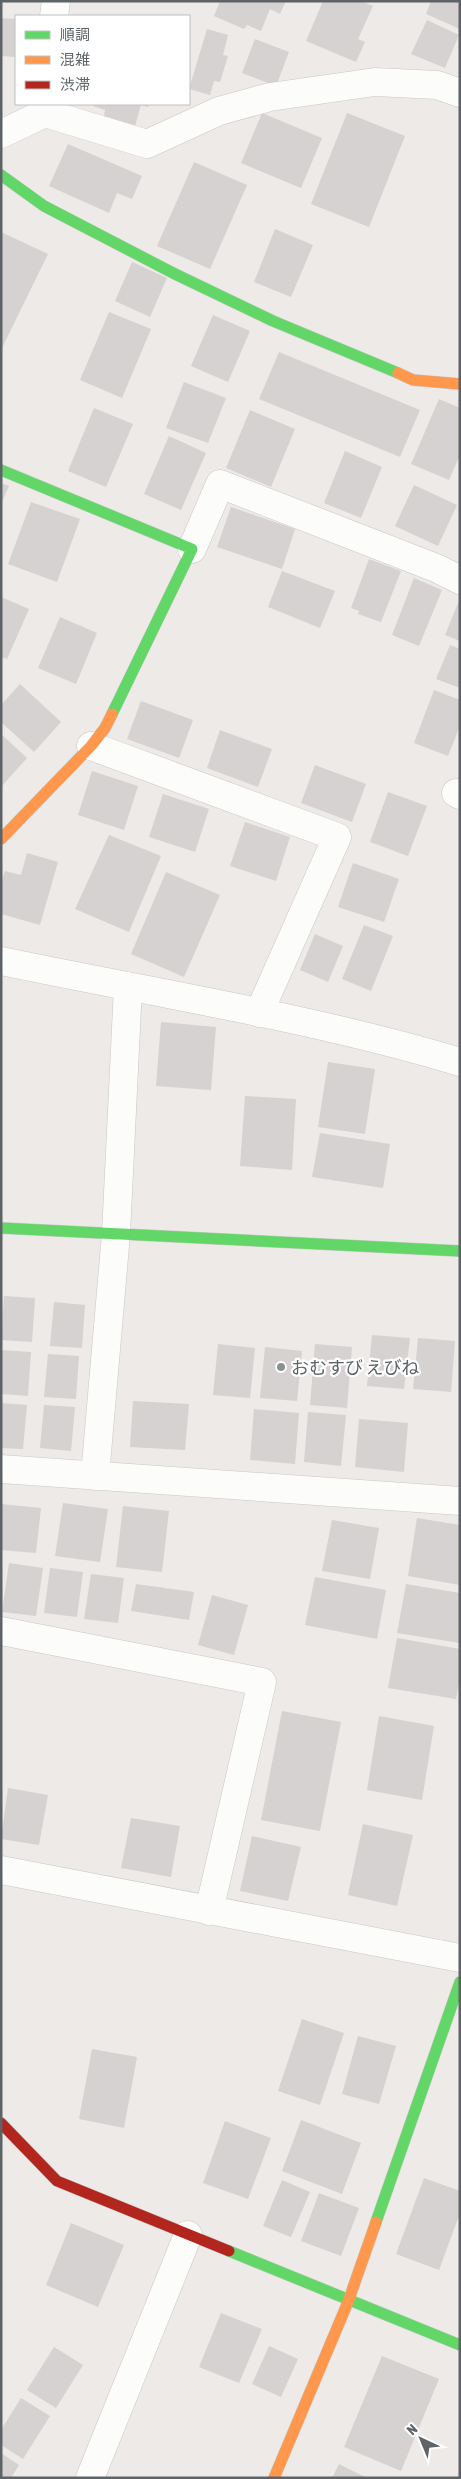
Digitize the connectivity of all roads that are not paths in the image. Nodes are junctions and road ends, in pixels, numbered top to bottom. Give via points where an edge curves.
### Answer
1 (56, 1) edge
2 (54, 15) edge
3 (460, 93) edge
4 (45, 108) edge
5 (1, 134) edge
6 (1, 175) edge
7 (460, 384) edge
8 (1, 470) edge
9 (192, 549) junction
10 (460, 580) edge
11 (91, 746) junction
12 (1, 839) edge
13 (1, 961) edge
14 (128, 987) junction
15 (259, 1013) junction
16 (460, 1062) edge
17 (1, 1228) edge
18 (116, 1234) junction
19 (460, 1251) edge
20 (1, 1469) edge
21 (95, 1476) junction
22 (460, 1501) edge
23 (1, 1631) edge
24 (1, 1870) edge
25 (209, 1911) junction
26 (460, 1958) edge
27 (460, 1982) edge
28 (1, 2123) edge
29 (188, 2235) junction
30 (348, 2302) junction
31 (460, 2345) edge
32 (90, 2478) edge
33 (274, 2478) edge

1 - 2 street
3 - 4 street via 437,85 375,82 270,97 219,111 147,144
4 - 5 street
6 - 7 street via 44,206 273,321 413,380
8 - 9 street
9 - 10 street via 220,484
9 - 11 street via 105,728
11 - 12 street
11 - 15 street via 337,837
13 - 14 street
14 - 15 street
14 - 18 street
15 - 16 street
17 - 18 street
18 - 19 street
18 - 21 street
20 - 21 street
21 - 22 street
23 - 25 street via 262,1682
24 - 25 street
25 - 26 street
27 - 30 street
28 - 29 street via 57,2181
29 - 30 street
29 - 32 street
30 - 31 street
30 - 33 street

